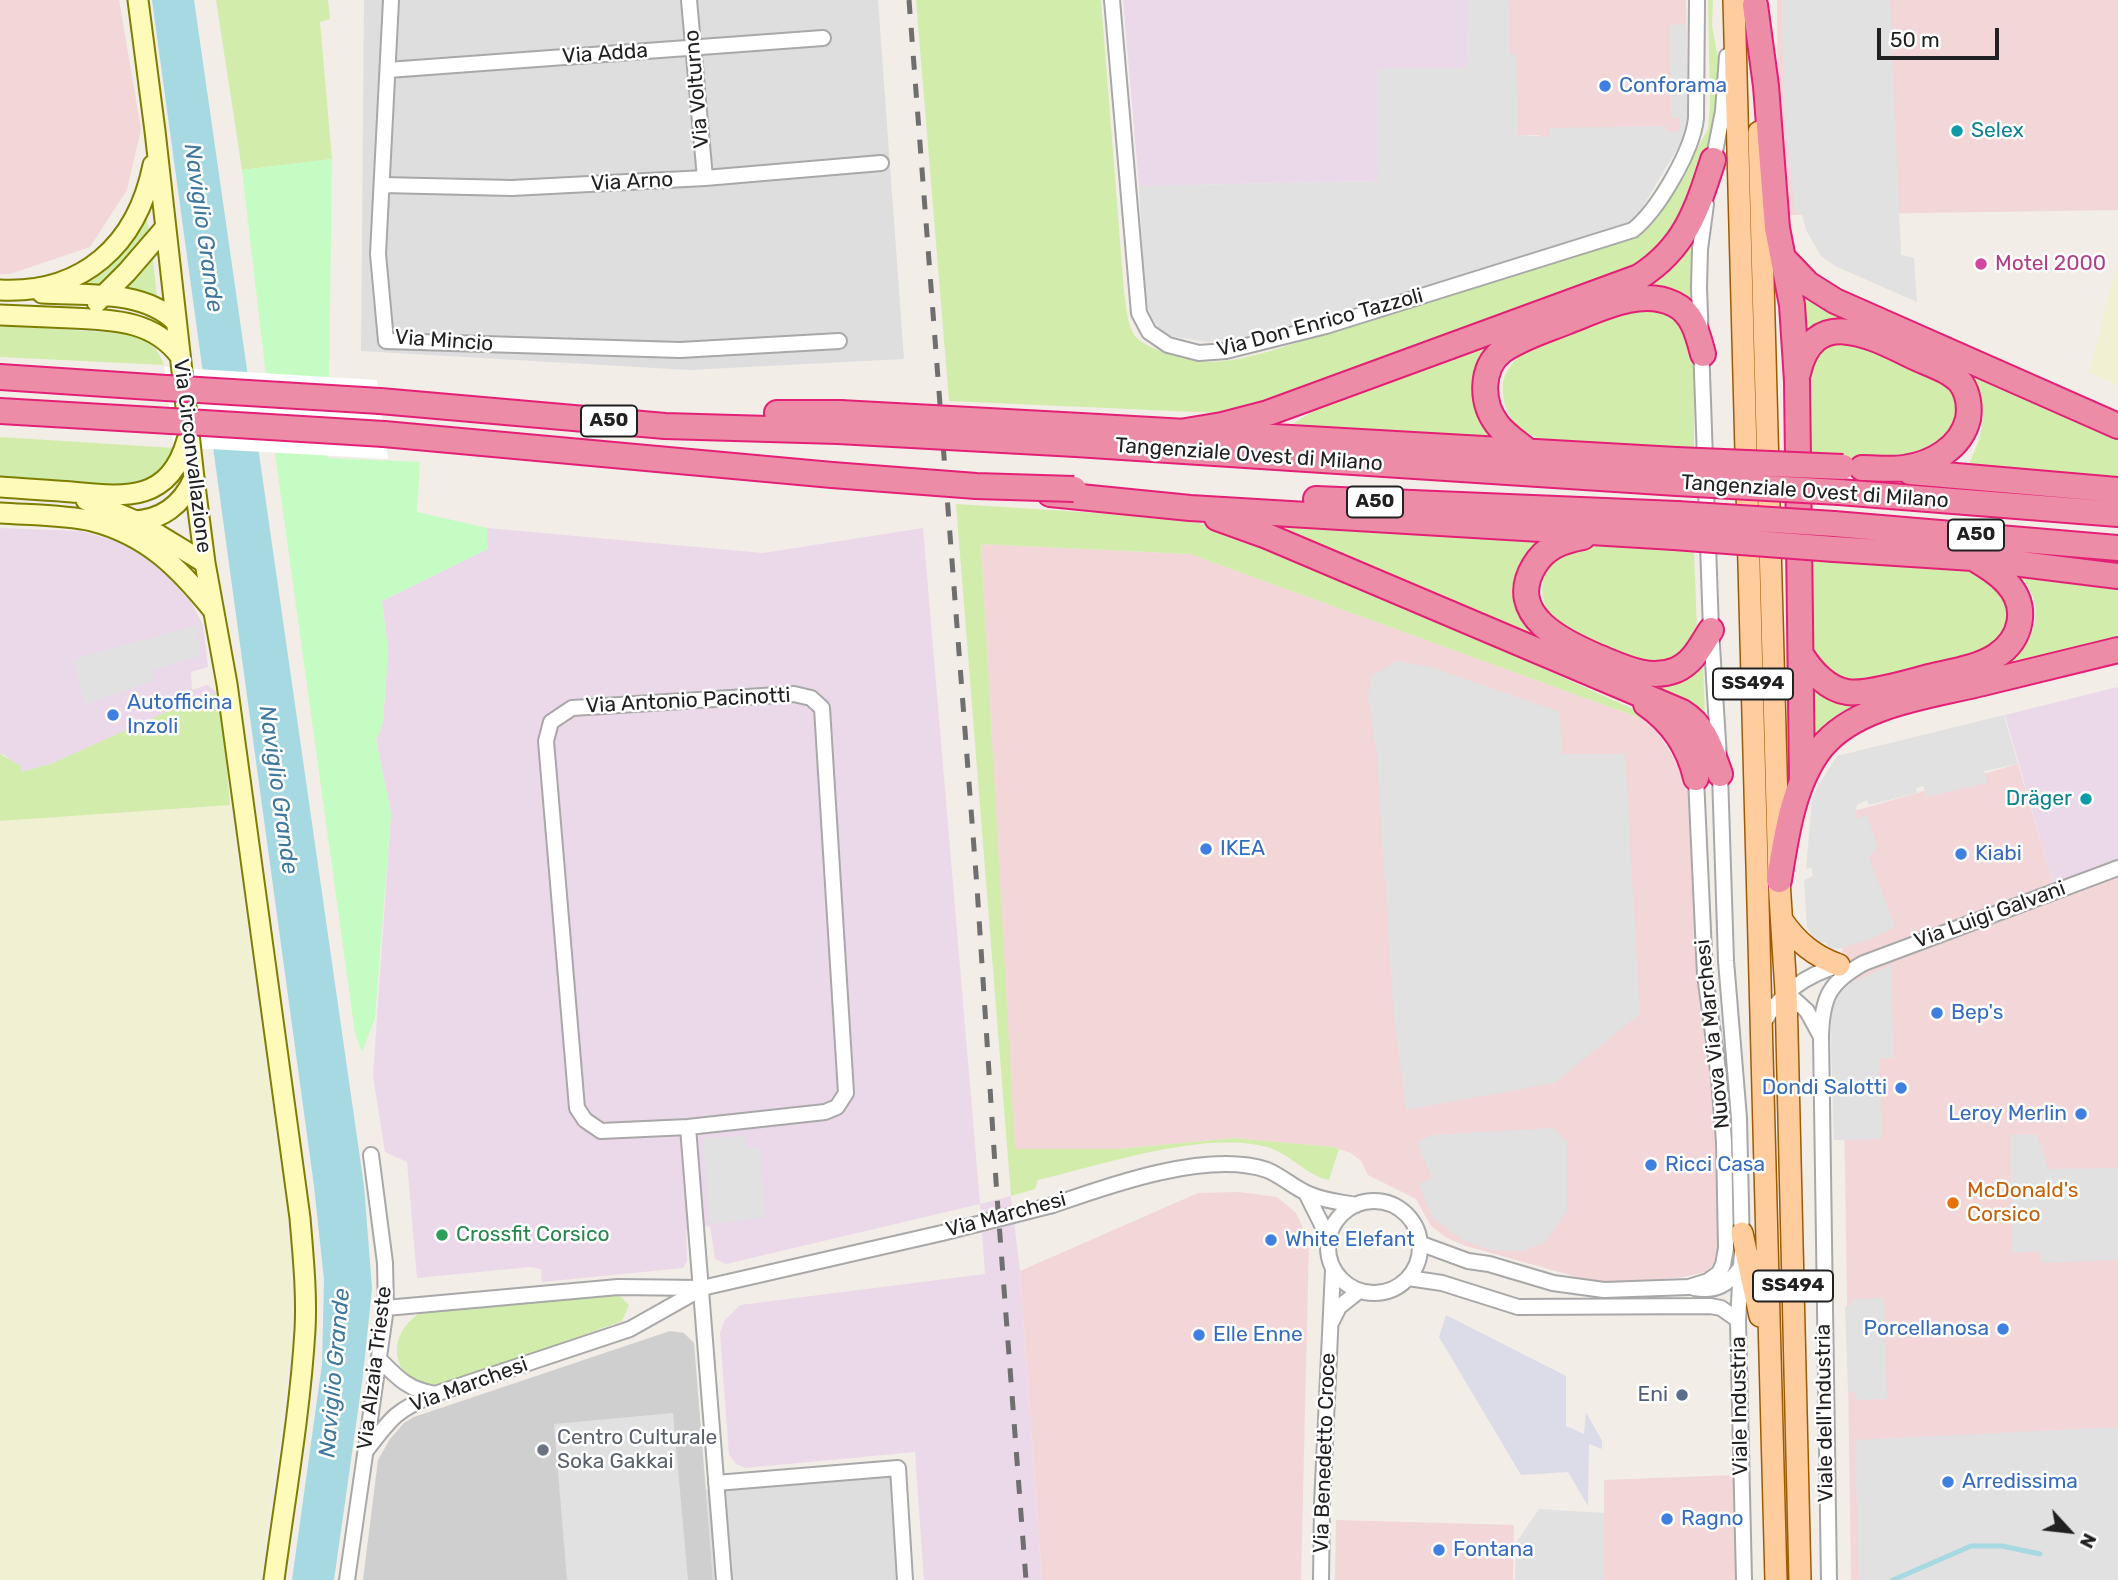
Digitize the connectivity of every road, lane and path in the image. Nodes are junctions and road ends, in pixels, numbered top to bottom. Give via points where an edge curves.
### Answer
1 (138, 0) edge
2 (391, 0) edge
3 (690, 0) edge
4 (1112, 0) edge
5 (1697, 0) edge
6 (1745, 2) edge
7 (822, 38) dead end
8 (694, 47) junction
9 (388, 70) junction
10 (156, 147) junction
11 (1713, 160) junction
12 (881, 163) dead end
13 (705, 178) junction
14 (382, 185) junction
15 (164, 228) junction
16 (1784, 258) junction
17 (0, 290) edge
18 (23, 292) junction
19 (103, 297) junction
20 (0, 315) edge
21 (78, 318) junction
22 (175, 321) junction
23 (839, 341) dead end
24 (1703, 354) junction
25 (180, 356) junction
26 (0, 377) edge
27 (1797, 381) junction
28 (0, 411) edge
29 (2118, 426) edge
30 (180, 427) junction
31 (1174, 433) junction
32 (1079, 435) junction
33 (1529, 452) junction
34 (1852, 467) junction
35 (1677, 472) junction
36 (194, 478) junction
37 (0, 487) edge
38 (2118, 490) edge
39 (68, 492) junction
40 (1074, 493) junction
41 (1189, 508) junction
42 (0, 513) edge
43 (2118, 514) edge
44 (91, 521) junction
45 (136, 521) junction
46 (1675, 525) junction
47 (1604, 534) junction
48 (2118, 548) edge
49 (1973, 558) junction
50 (205, 563) junction
51 (2118, 576) edge
52 (213, 611) junction
53 (1711, 630) junction
54 (2118, 650) edge
55 (1802, 656) junction
56 (1620, 686) junction
57 (1720, 774) junction
58 (1696, 778) joint
59 (1802, 780) junction
60 (2118, 867) edge
61 (1779, 880) junction
62 (1782, 920) junction
63 (1864, 963) junction
64 (1839, 965) junction
65 (1786, 992) junction
66 (1762, 1027) junction
67 (1821, 1036) junction
68 (688, 1127) junction
69 (371, 1156) dead end
70 (1306, 1193) junction
71 (1356, 1205) junction
72 (1742, 1233) junction
73 (1328, 1237) junction
74 (1419, 1243) junction
75 (1741, 1267) junction
76 (1333, 1270) junction
77 (1408, 1278) junction
78 (1689, 1287) junction
79 (702, 1288) junction
80 (1359, 1291) junction
81 (386, 1308) junction
82 (1738, 1320) junction
83 (1330, 1326) junction
84 (379, 1359) junction
85 (1771, 1363) junction
86 (435, 1394) junction
87 (365, 1452) junction
88 (716, 1483) junction
89 (274, 1580) edge
90 (347, 1580) edge
91 (724, 1580) edge
92 (905, 1580) edge
93 (1321, 1580) edge
94 (1744, 1580) edge
95 (1776, 1580) edge
96 (1800, 1580) edge
97 (1829, 1580) edge

1 - 10 main road, Via Circonvallazione
2 - 9 street, Via Mincio
3 - 8 street, Via Volturno
4 - 5 street, Via Don Enrico Tazzoli via 1138,307 1157,339 1179,349 1206,353 1326,326 1627,233 1647,216 1691,144 1696,118
6 - 11 street, Viale Industria via 1726,59 1723,111
6 - 16 highway via 1766,86 1774,203
6 - 61 main road, SS494
6 - 66 main road, SS494
7 - 8 street, Via Adda
8 - 9 street, Via Adda
8 - 13 street, Via Volturno
9 - 14 street, Via Mincio
10 - 15 main road, Via Circonvallazione
10 - 18 main road via 138,212 109,254 58,284
11 - 24 street, Viale Industria via 1700,262
11 - 31 highway via 1683,236 1669,254 1639,277 1261,415
12 - 13 street, Via Arno
13 - 14 street, Via Arno via 512,188
14 - 23 street, Via Mincio via 378,254 386,341 681,350
15 - 19 main road
15 - 22 main road, Via Circonvallazione
16 - 27 highway
16 - 29 highway via 1808,284 1836,301
17 - 18 main road
18 - 19 main road
19 - 21 main road
19 - 22 main road via 143,301
20 - 21 main road
21 - 25 main road via 137,325 163,338
22 - 25 main road, Via Circonvallazione
24 - 33 highway via 1685,312 1650,298 1595,311 1506,348 1488,372 1488,407 1500,429
24 - 53 street, Viale Industria
25 - 30 main road, Via Circonvallazione
26 - 32 highway, A50, bridge via 380,401 665,426 743,413
27 - 34 highway via 1810,345 1824,334 1843,331 1875,338 1946,372 1961,384 1968,415 1963,433 1949,449 1902,469
27 - 55 highway
28 - 30 highway, A50
30 - 36 main road, Via Circonvallazione
30 - 39 main road via 176,469 149,490 111,496
30 - 40 highway, Tangenziale Ovest di Milano / A50, bridge via 384,434
31 - 32 highway
31 - 33 highway
32 - 35 highway, Tangenziale Ovest di Milano / A50
33 - 35 highway
34 - 35 highway, bridge
34 - 38 highway
35 - 43 highway, Tangenziale Ovest di Milano / A50, bridge via 1839,492
36 - 45 main road via 179,503 152,519
36 - 50 main road, Via Circonvallazione
37 - 39 main road
39 - 45 main road
40 - 41 highway
40 - 46 highway, Tangenziale Ovest di Milano / A50
41 - 47 highway
41 - 56 highway via 1267,536
42 - 44 main road
44 - 45 main road
44 - 52 main road via 123,532 165,556
45 - 50 main road
46 - 47 highway
46 - 48 highway, Tangenziale Ovest di Milano / A50, bridge via 1834,524
46 - 49 highway, bridge via 1834,549
47 - 53 highway via 1563,541 1540,557 1527,584 1531,610 1541,624 1573,647 1633,671 1653,674 1669,673 1686,664
49 - 51 highway
49 - 55 highway via 2001,577 2019,603 2018,630 1996,656 1914,681 1850,693 1829,685
50 - 52 main road, Via Circonvallazione
52 - 89 main road, Via Circonvallazione via 227,684 304,1264 305,1328 298,1407
53 - 57 street, Viale Industria
54 - 59 highway via 1876,712 1830,739
55 - 59 highway
56 - 57 highway via 1693,719 1704,732
56 - 58 highway via 1671,726
57 - 72 street, Viale Industria
58 - 78 street, Nuova Via Marchesi via 1705,975 1723,1120 1726,1248 1719,1273
59 - 61 highway
60 - 63 street, Via Luigi Galvani
61 - 62 main road, SS494
62 - 64 main road via 1806,948
62 - 65 main road, SS494
63 - 64 street, Via Luigi Galvani
63 - 67 street, Via Luigi Galvani via 1832,986
64 - 65 street, Via Luigi Galvani
65 - 66 street
65 - 67 street via 1807,1011
65 - 96 main road, SS494
66 - 85 main road, SS494
67 - 97 street, Viale dell'Industria
68 - 68 street, Via Antonio Pacinotti via 825,1112 837,1107 846,1093 822,708 811,698 794,694 572,708 551,722 545,741 577,1108 601,1131
68 - 79 street
69 - 81 street, Via Alzaia Trieste
70 - 71 street, Via Marchesi
70 - 73 street
70 - 79 street, Via Marchesi, bridge via 1268,1171 1245,1165 1181,1169 942,1233
71 - 73 street via 1343,1212
71 - 74 street via 1377,1201 1397,1207 1413,1222
72 - 75 street, Viale Industria
72 - 85 main road
73 - 76 street
74 - 77 street via 1419,1256
74 - 78 street, Nuova Via Marchesi via 1453,1257 1553,1283 1604,1290
75 - 78 street via 1720,1288
75 - 82 street, Viale Industria
76 - 80 street
76 - 83 street, Via Benedetto Croce
77 - 80 street via 1386,1292
77 - 82 street via 1442,1283 1518,1307 1710,1306
79 - 81 street, Via Marchesi via 618,1287
79 - 86 street, Via Marchesi via 630,1329
79 - 88 street
80 - 83 street via 1339,1307
81 - 84 street, Via Alzaia Trieste
82 - 94 street, Viale Industria
83 - 93 street, Via Benedetto Croce
84 - 86 street via 405,1384
84 - 87 street, Via Alzaia Trieste
85 - 95 main road, SS494
86 - 87 street, Via Marchesi via 391,1418
87 - 90 street, Via Alzaia Trieste
88 - 91 street
88 - 92 street via 898,1468

